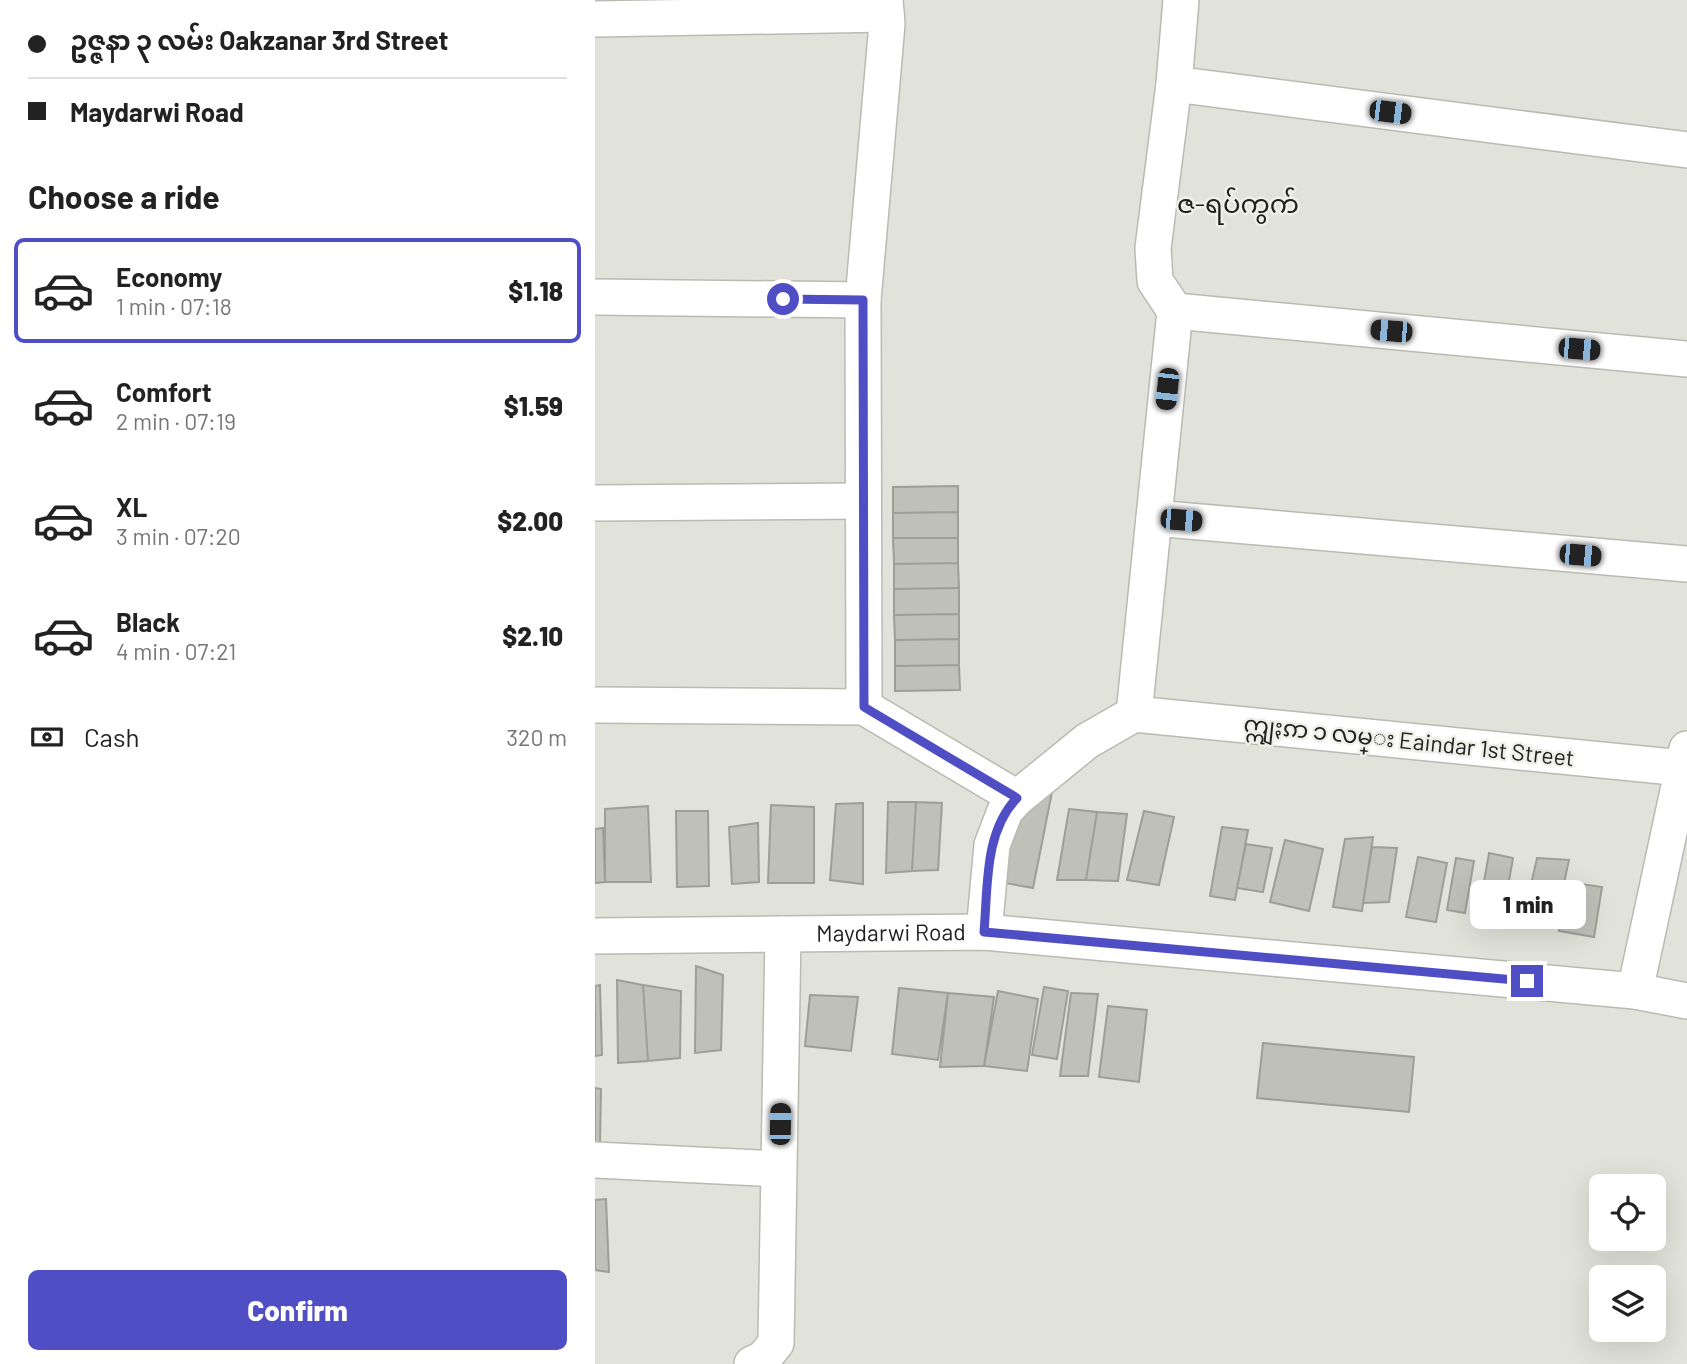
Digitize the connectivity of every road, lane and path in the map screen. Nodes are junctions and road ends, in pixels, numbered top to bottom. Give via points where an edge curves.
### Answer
1 (1181, 0) edge
2 (886, 7) edge
3 (595, 19) edge
4 (1174, 84) junction
5 (1687, 150) edge
6 (595, 297) edge
7 (863, 300) junction
8 (1175, 311) junction
9 (1687, 359) edge
10 (863, 501) junction
11 (595, 503) edge
12 (1154, 518) junction
13 (1687, 564) edge
14 (595, 705) edge
15 (864, 707) junction
16 (1134, 714) junction
17 (1685, 759) edge
18 (1017, 798) junction
19 (984, 932) junction
20 (783, 934) junction
21 (595, 936) edge
22 (1635, 991) junction
23 (1687, 1001) edge
24 (595, 1160) edge
25 (778, 1170) junction
26 (751, 1364) edge

1 - 4 street
2 - 3 street
2 - 7 street
4 - 5 street
4 - 8 street via 1153,248 1155,281
6 - 7 street
7 - 10 street
8 - 9 street
8 - 12 street
10 - 11 street
10 - 15 street
12 - 13 street
12 - 16 street
14 - 15 street
15 - 18 street
16 - 17 street, ဣျႏၵာ ၁ လမ္း Eaindar 1st Street
16 - 18 street via 1087,741
17 - 22 street
18 - 19 street via 1005,811 992,845
19 - 20 street, Maydarwi Road
19 - 22 street, Maydarwi Road
20 - 21 street, Maydarwi Road
20 - 25 street
22 - 23 street, Maydarwi Road
24 - 25 street
25 - 26 street via 776,1343

